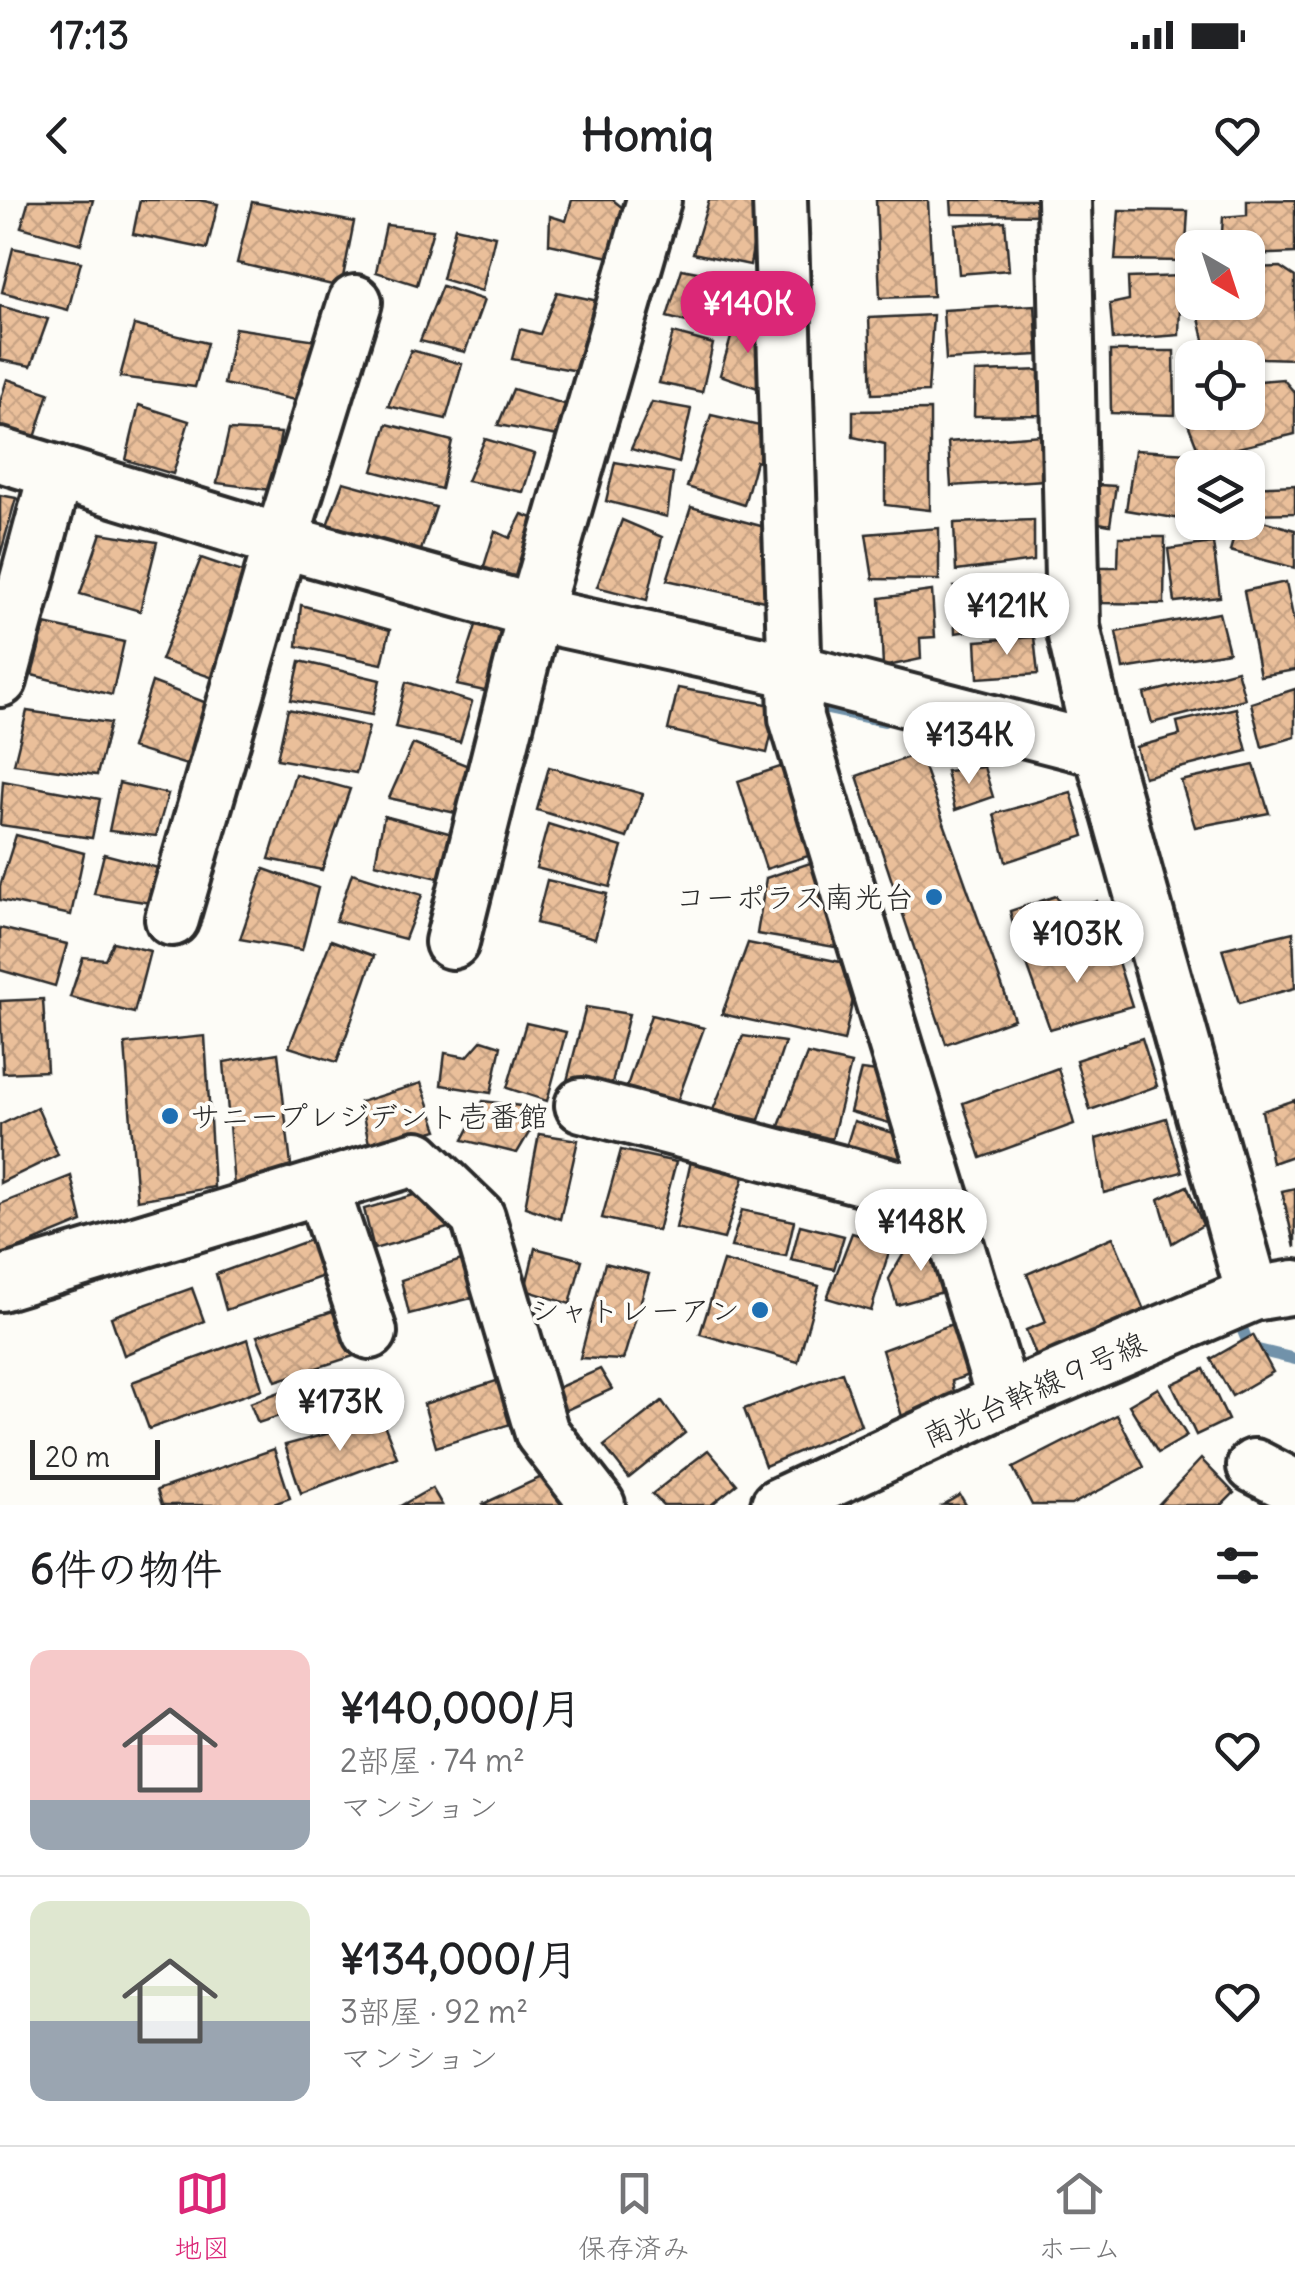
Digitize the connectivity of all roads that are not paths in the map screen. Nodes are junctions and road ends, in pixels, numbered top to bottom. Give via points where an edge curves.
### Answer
1 (654, 200) edge
2 (780, 200) edge
3 (1064, 200) edge
4 (355, 302) dead end
5 (0, 455) edge
6 (56, 472) junction
7 (281, 541) junction
8 (534, 614) junction
9 (794, 671) junction
10 (0, 680) edge
11 (1101, 750) junction
12 (172, 919) dead end
13 (452, 942) dead end
14 (582, 1105) dead end
15 (322, 1188) junction
16 (942, 1199) junction
17 (0, 1284) edge
18 (1274, 1291) edge
19 (370, 1332) dead end
20 (1004, 1400) junction
21 (598, 1505) edge
22 (778, 1505) edge

1 - 8 street
2 - 9 street
3 - 11 street via 1073,627
4 - 7 street
5 - 6 street
6 - 7 street
6 - 10 street
7 - 8 street
7 - 12 street
8 - 9 street
8 - 13 street
9 - 11 street
9 - 16 street via 796,718
11 - 18 street
14 - 16 street
15 - 17 street
15 - 19 street
15 - 21 street via 417,1158 478,1217 542,1434
16 - 20 street
18 - 20 street, 南光台幹線９号線
20 - 22 street, 南光台幹線９号線

